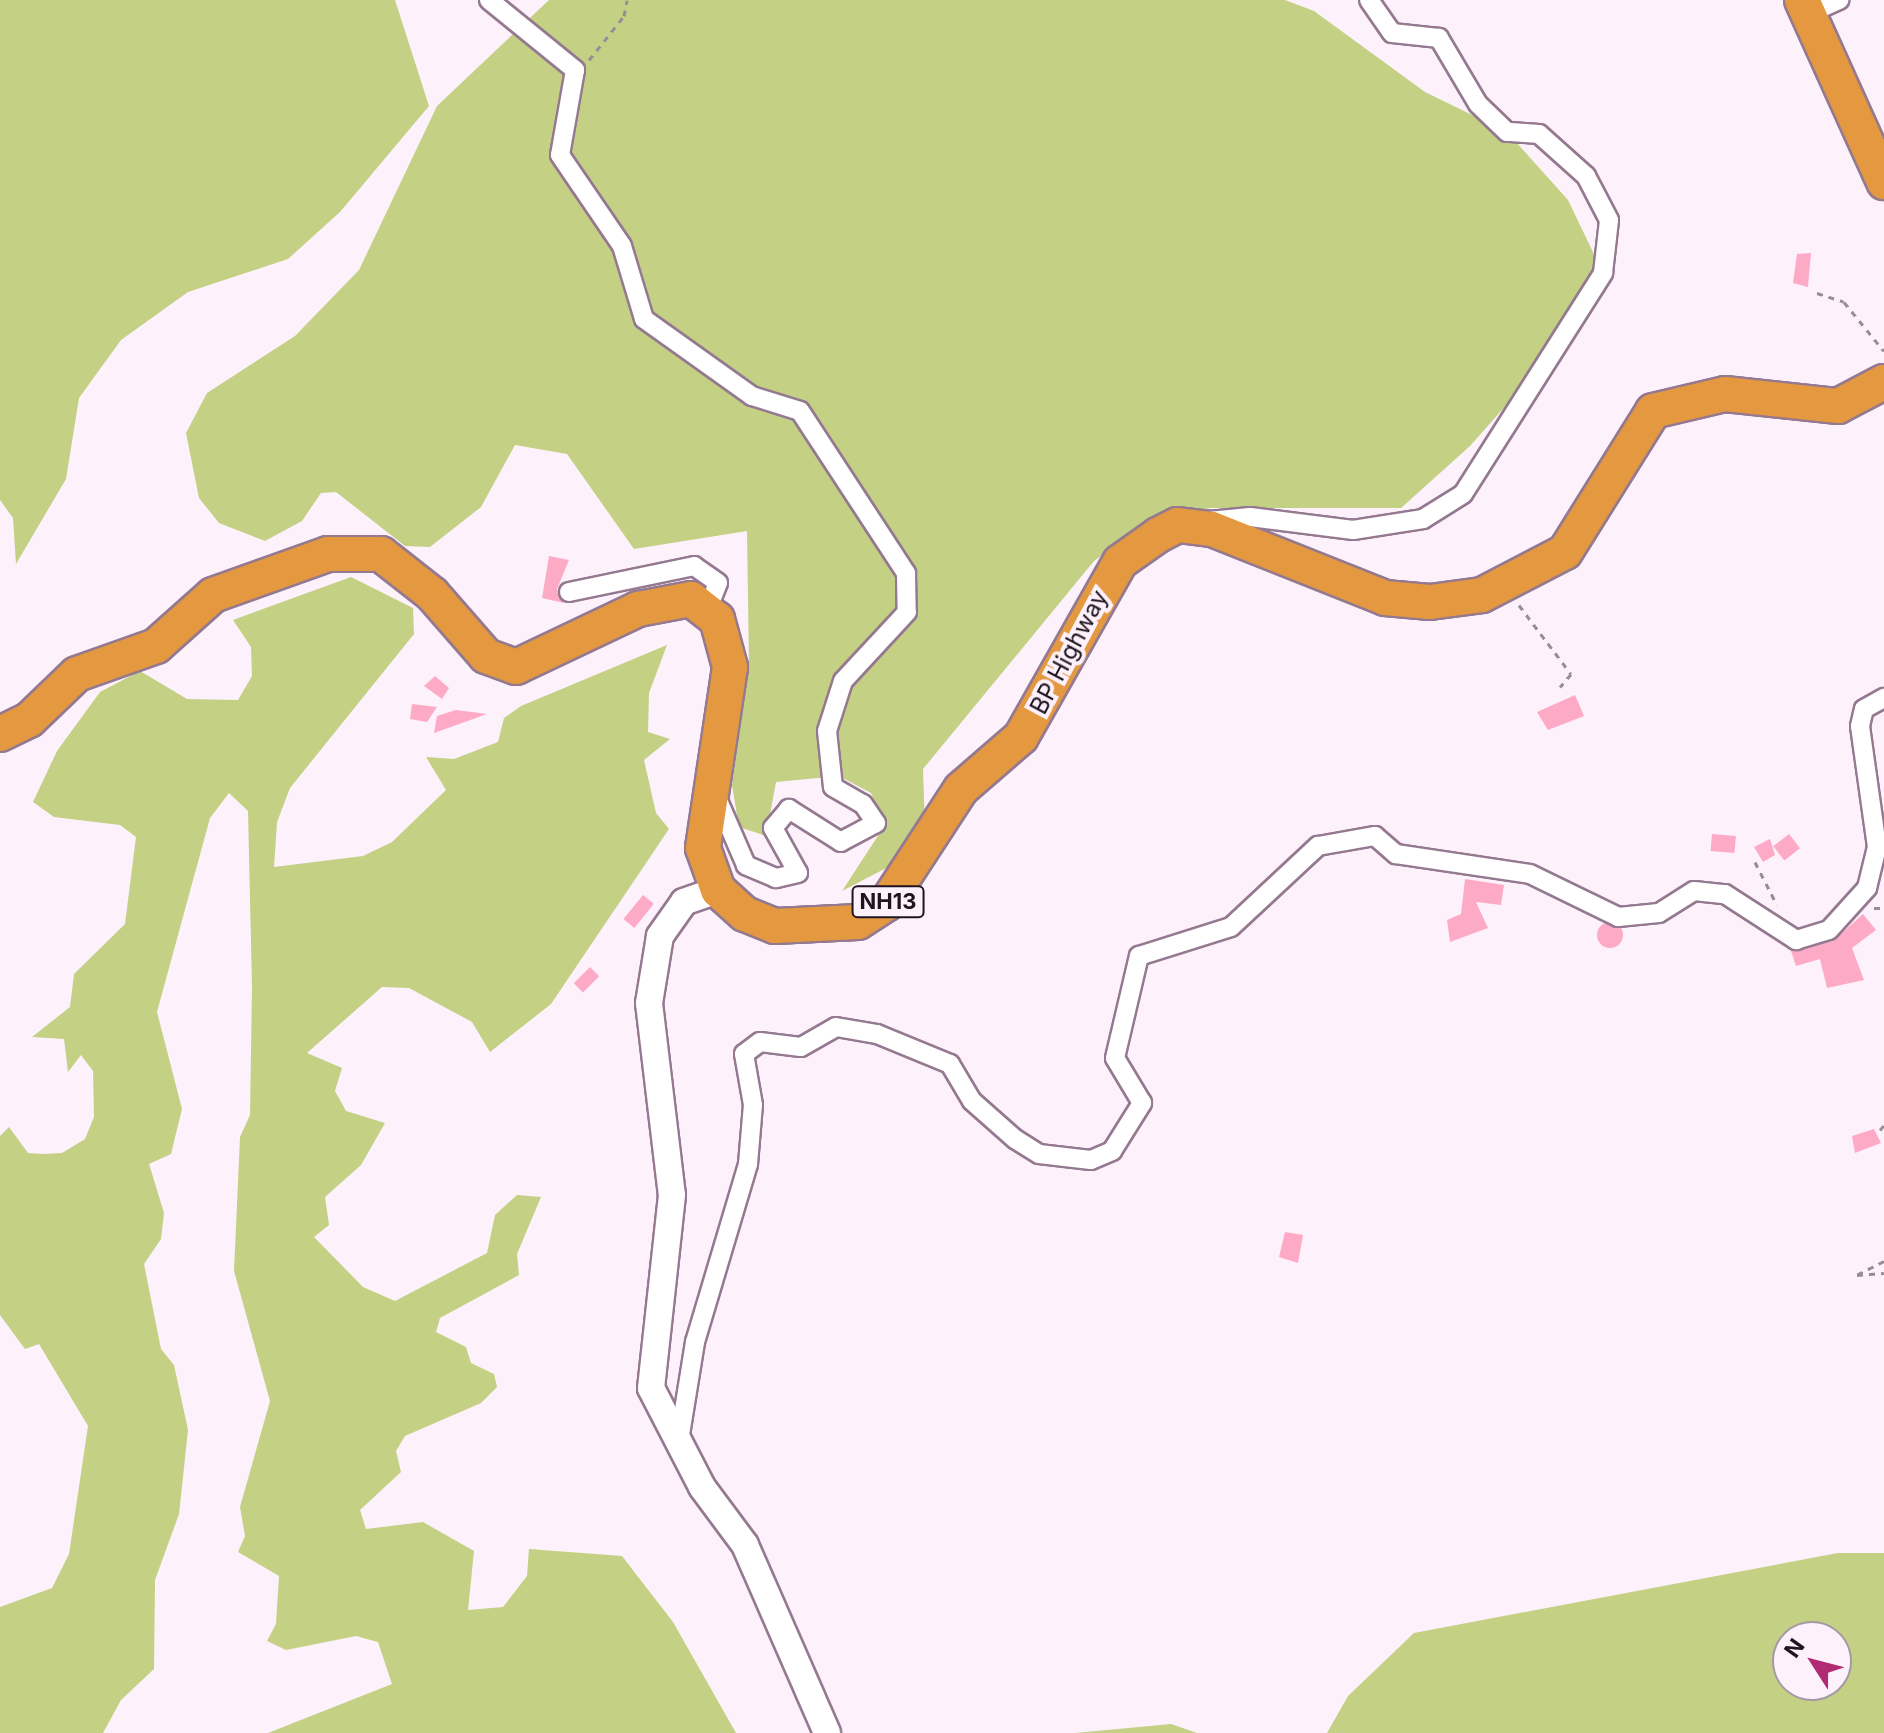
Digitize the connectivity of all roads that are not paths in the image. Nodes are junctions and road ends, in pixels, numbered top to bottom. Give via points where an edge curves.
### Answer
1 (489, 0) edge
2 (1369, 0) edge
3 (1818, 4) edge
4 (1884, 182) edge
5 (1884, 382) edge
6 (1178, 525) junction
7 (569, 592) dead end
8 (708, 608) junction
9 (1884, 698) edge
10 (0, 734) edge
11 (714, 775) junction
12 (718, 890) junction
13 (679, 1441) junction
14 (827, 1733) edge

1 - 11 street via 575,70 560,155 588,206 622,246 644,319 752,396 800,411 906,573 907,612 843,681 827,731 833,787 863,804 876,823 841,842 789,809 773,828 798,873 776,878 746,865 724,827
2 - 6 street via 1392,33 1439,38 1478,104 1507,132 1539,134 1586,176 1609,220 1603,273 1463,494 1423,519 1353,530 1250,517
3 - 4 highway
5 - 6 highway via 1838,406 1725,394 1653,411 1627,445 1584,531 1565,552 1506,585 1430,602 1385,598 1212,529
6 - 12 highway, BP Highway / NH13 via 1120,562 1040,711 946,807 886,904 858,922 775,926 745,914
7 - 8 street via 694,566 718,583
8 - 10 highway via 680,597 657,602 516,667 466,639 432,594 395,563 354,549 213,595 156,646 77,674 29,720
8 - 11 highway via 724,633 730,667
9 - 13 street via 1864,709 1860,726 1877,847 1867,888 1829,930 1796,940 1725,894 1694,891 1659,913 1618,917 1530,874 1396,854 1375,836 1318,846 1231,927 1139,956 1115,1058 1142,1103 1112,1151 1091,1160 1039,1154 972,1101 950,1064 877,1034 836,1027 801,1047 760,1042 744,1054 753,1105 748,1164 695,1342
11 - 12 highway via 703,848
12 - 13 street via 684,902 660,936 649,1003 672,1195 651,1388
13 - 14 street via 745,1545

